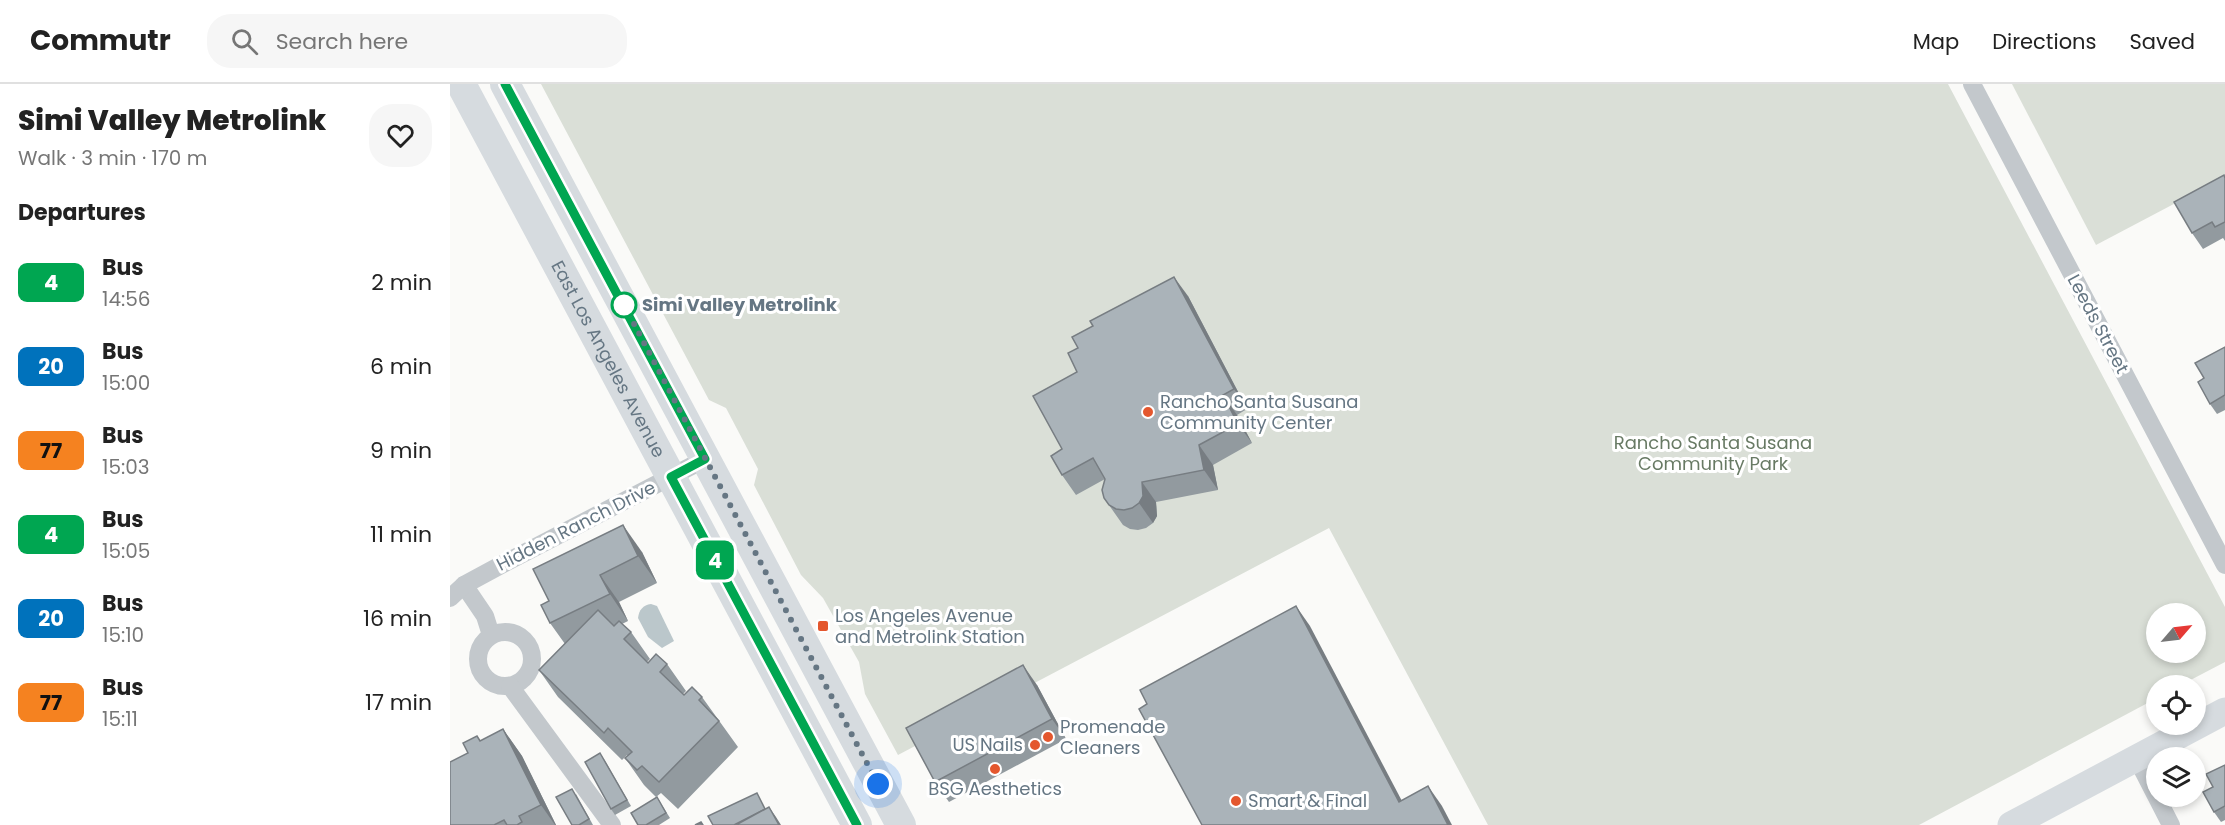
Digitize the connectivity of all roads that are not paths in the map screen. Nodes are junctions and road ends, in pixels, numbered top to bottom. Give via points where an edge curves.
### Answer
1 (461, 84) edge
2 (506, 84) edge
3 (1972, 84) edge
4 (705, 459) junction
5 (671, 477) junction
6 (2225, 565) edge
7 (464, 585) junction
8 (450, 598) edge
9 (491, 635) junction
10 (510, 686) junction
11 (2225, 711) edge
12 (2137, 759) junction
13 (612, 825) edge
14 (857, 825) edge
15 (900, 825) edge
16 (2011, 825) edge
17 (2171, 825) edge

1 - 5 main road, East Los Angeles Avenue
2 - 4 main road
3 - 6 street, Leeds Street
4 - 5 street, Hidden Ranch Drive
4 - 15 main road
5 - 7 street, Hidden Ranch Drive
5 - 14 main road, East Los Angeles Avenue
7 - 8 street, Hidden Ranch Drive
7 - 9 street via 485,616
9 - 10 street via 480,646 479,669 492,683
9 - 10 street via 516,634 524,639 532,654 530,671
10 - 13 street
11 - 12 main road
12 - 16 main road
12 - 17 street

